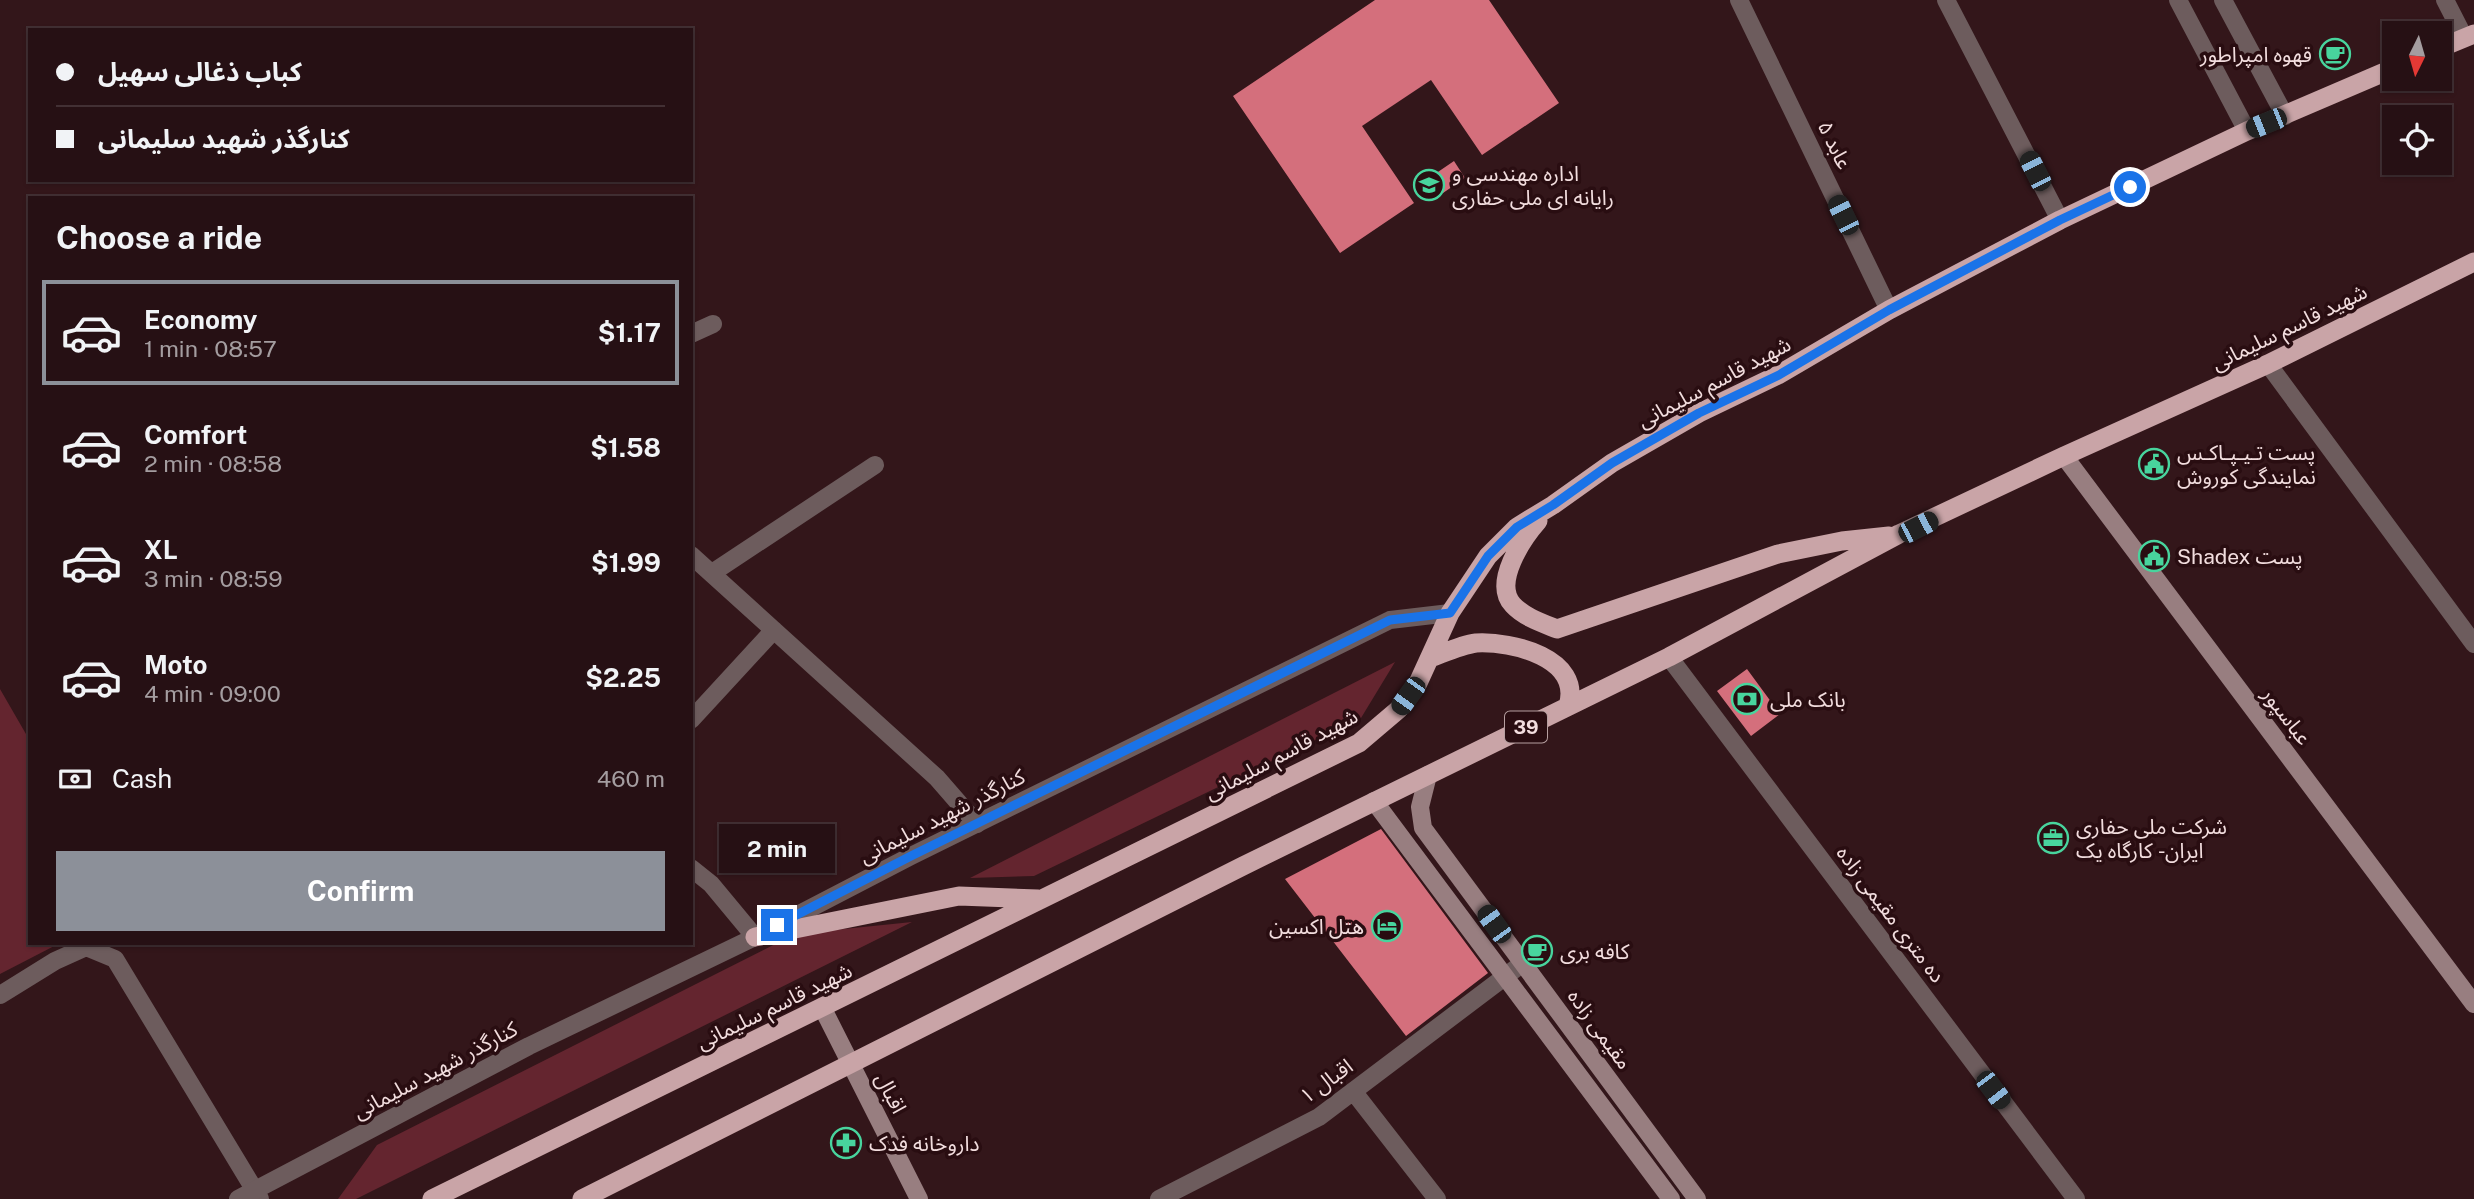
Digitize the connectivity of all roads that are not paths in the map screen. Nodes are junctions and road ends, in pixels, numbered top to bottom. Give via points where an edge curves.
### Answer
1 (1739, 0) edge
2 (1946, 0) edge
3 (2178, 0) edge
4 (2223, 0) edge
5 (2445, 0) edge
6 (2469, 36) edge
7 (2452, 43) edge
8 (2382, 73) edge
9 (2284, 116) junction
10 (2248, 131) junction
11 (2060, 220) junction
12 (2474, 262) edge
13 (1889, 310) junction
14 (713, 324) dead end
15 (693, 333) edge
16 (2268, 364) junction
17 (2064, 456) junction
18 (875, 465) dead end
19 (1553, 505) junction
20 (1899, 534) junction
21 (693, 557) edge
22 (712, 573) junction
23 (1450, 613) junction
24 (774, 630) junction
25 (2474, 644) edge
26 (1669, 657) junction
27 (1430, 658) junction
28 (1568, 706) junction
29 (693, 718) edge
30 (1428, 775) junction
31 (1374, 801) junction
32 (977, 824) junction
33 (693, 870) edge
34 (1042, 900) junction
35 (755, 937) junction
36 (1523, 963) junction
37 (1504, 976) junction
38 (0, 995) edge
39 (2474, 1004) edge
40 (822, 1007) junction
41 (850, 1063) junction
42 (1353, 1091) junction
43 (1685, 1181) junction
44 (258, 1195) edge
45 (1666, 1197) edge
46 (239, 1199) edge
47 (432, 1199) edge
48 (582, 1199) edge
49 (919, 1199) edge
50 (1159, 1199) edge
51 (1437, 1199) edge
52 (1698, 1199) edge
53 (2076, 1199) edge

1 - 13 street, عابد ۵
2 - 11 street
3 - 10 street
4 - 9 street
5 - 6 street
6 - 7 highway
8 - 9 highway, شهید قاسم سلیمانی
9 - 10 highway, شهید قاسم سلیمانی
10 - 11 highway, شهید قاسم سلیمانی
11 - 13 highway, شهید قاسم سلیمانی
12 - 16 highway, شهید قاسم سلیمانی / 39
13 - 19 highway, شهید قاسم سلیمانی via 1779,375 1699,413 1612,463
14 - 15 street
16 - 17 highway, شهید قاسم سلیمانی / 39
16 - 25 street
17 - 20 highway, شهید قاسم سلیمانی / 39
17 - 39 main road, عباسپور
18 - 22 street
19 - 20 highway via 1524,537 1509,568 1506,587 1511,604 1557,629 1778,554
19 - 23 highway, شهید قاسم سلیمانی via 1517,527 1488,556
20 - 26 highway, شهید قاسم سلیمانی / 39
21 - 22 street
22 - 24 street
23 - 27 highway, شهید قاسم سلیمانی
23 - 32 street, کنارگذر شهید سلیمانی via 1390,620
24 - 29 street
24 - 32 street via 937,778
26 - 28 highway, شهید قاسم سلیمانی / 39
26 - 53 street, ده متری مقیمی زاده
27 - 28 highway via 1475,643 1533,650 1564,672 1572,694
27 - 34 highway, شهید قاسم سلیمانی via 1399,709 1359,743
28 - 30 highway, شهید قاسم سلیمانی / 39
30 - 31 highway, شهید قاسم سلیمانی / 39
30 - 36 main road, مقیمی زاده via 1420,807 1423,828
31 - 37 main road
31 - 41 highway, شهید قاسم سلیمانی / 39
32 - 35 street, کنارگذر شهید سلیمانی
33 - 35 street
34 - 35 highway via 959,896
34 - 40 highway, شهید قاسم سلیمانی
35 - 44 street, کنارگذر شهید سلیمانی via 529,1045
36 - 37 street, اقبال ۱
36 - 43 main road, مقیمی زاده
37 - 42 street, اقبال ۱
37 - 45 main road
38 - 44 street via 86,947 115,958
40 - 41 main road, اقبال
40 - 47 highway, شهید قاسم سلیمانی
41 - 48 highway, شهید قاسم سلیمانی / 39
41 - 49 main road, اقبال
42 - 50 street, اقبال ۱ via 1319,1117
42 - 51 street
43 - 45 street
43 - 52 main road, مقیمی زاده
44 - 46 street, کنارگذر شهید سلیمانی

